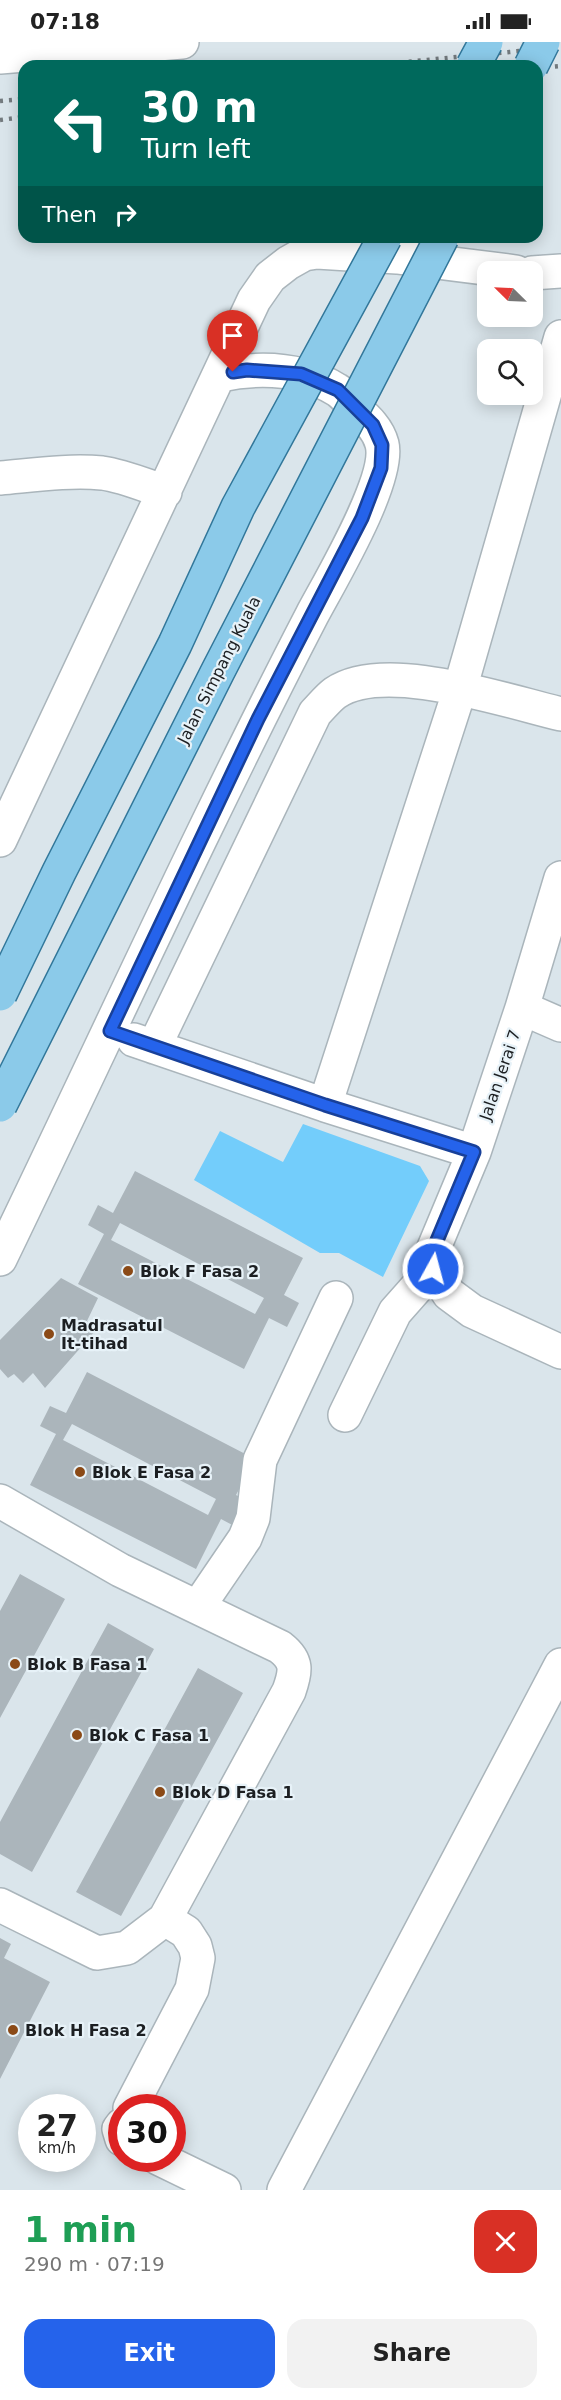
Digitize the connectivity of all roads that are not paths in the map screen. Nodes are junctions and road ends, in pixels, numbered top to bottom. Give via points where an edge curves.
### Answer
1 (182, 42) edge
2 (486, 42) edge
3 (543, 42) edge
4 (0, 57) edge
5 (476, 60) edge
6 (534, 60) edge
7 (382, 243) edge
8 (439, 243) edge
9 (477, 267) edge
10 (561, 271) edge
11 (543, 272) edge
12 (561, 338) edge
13 (219, 375) junction
14 (549, 427) edge
15 (0, 478) edge
16 (165, 492) junction
17 (460, 689) junction
18 (561, 714) edge
19 (4, 825) edge
20 (561, 878) edge
21 (0, 994) edge
22 (522, 1008) junction
23 (561, 1025) edge
24 (110, 1031) junction
25 (154, 1047) junction
26 (0, 1105) edge
27 (325, 1105) junction
28 (474, 1152) junction
29 (0, 1259) edge
30 (433, 1269) junction
31 (336, 1298) dead end
32 (561, 1352) edge
33 (345, 1415) dead end
34 (0, 1501) edge
35 (198, 1607) junction
36 (561, 1665) edge
37 (0, 1905) edge
38 (165, 1919) junction
39 (137, 2094) edge
40 (186, 2172) edge
41 (224, 2190) edge
42 (284, 2190) edge

1 - 4 street
2 - 5 main road, bridge
3 - 6 main road, bridge
7 - 21 main road, bridge via 238,507 175,644
8 - 26 main road, Jalan Simpang Kuala, bridge via 212,682
9 - 13 street via 397,257 304,254 270,277
10 - 11 street
12 - 14 street
13 - 16 street
13 - 24 street via 247,370 301,374 338,390 373,425 382,445 381,468 362,518 258,719
14 - 17 street
15 - 16 street via 104,473
16 - 19 street
17 - 18 street
17 - 25 street via 385,680 358,683 335,693 315,713
17 - 27 street
20 - 22 street, Jalan Jerai 7
22 - 23 street
22 - 28 street, Jalan Jerai 7
24 - 25 street
24 - 29 street
25 - 27 street
27 - 28 street
28 - 30 street, Jalan Jerai 7 via 433,1250
30 - 32 street via 449,1294 472,1311
30 - 33 street via 395,1312
31 - 35 street via 260,1460 253,1518
34 - 35 street via 120,1570
35 - 38 street via 280,1647 291,1655 295,1667 289,1691
36 - 42 street
37 - 38 street via 97,1953 127,1948
38 - 39 street via 186,1932 198,1958 192,1989
40 - 41 street

